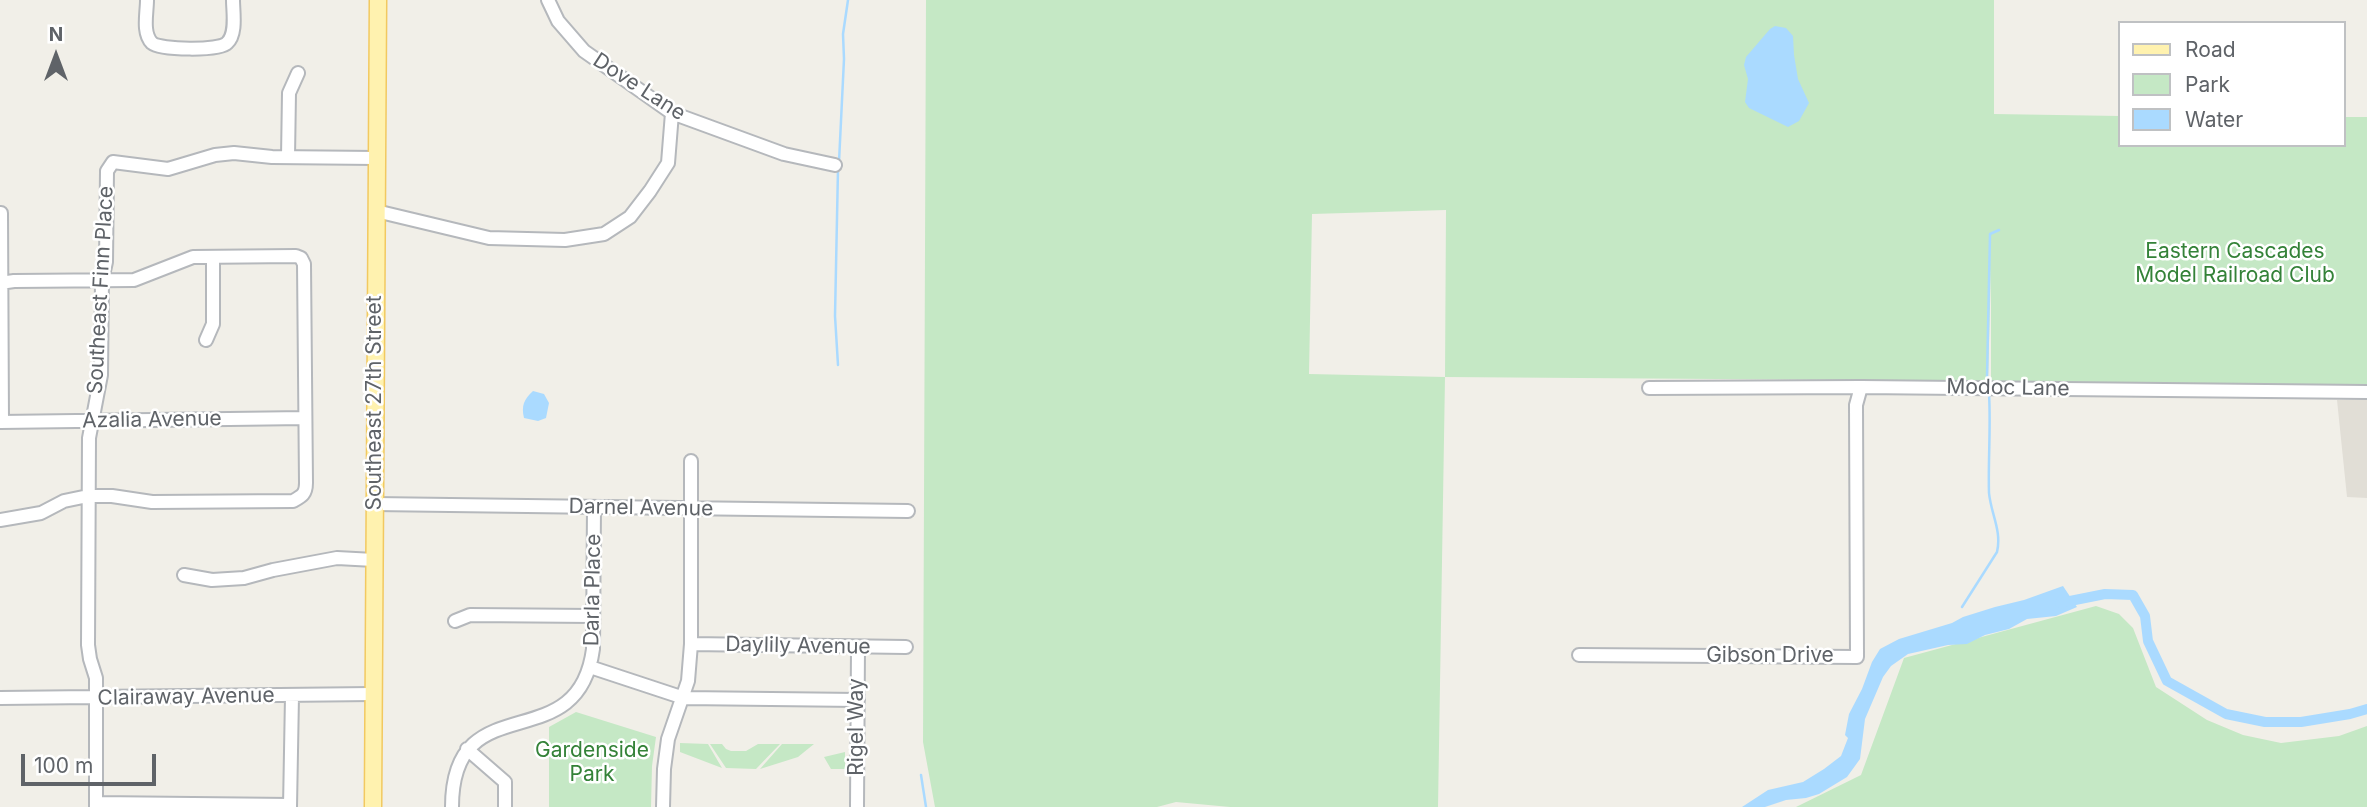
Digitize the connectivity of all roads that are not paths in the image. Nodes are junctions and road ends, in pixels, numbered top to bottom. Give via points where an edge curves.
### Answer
1 (147, 0) edge
2 (233, 0) edge
3 (378, 0) edge
4 (548, 0) edge
5 (298, 73) dead end
6 (672, 113) junction
7 (288, 157) junction
8 (376, 158) junction
9 (835, 165) dead end
10 (376, 211) junction
11 (1, 213) edge
12 (213, 257) junction
13 (102, 280) junction
14 (1, 283) edge
15 (206, 340) dead end
16 (1861, 387) junction
17 (1649, 388) dead end
18 (2367, 392) edge
19 (305, 418) junction
20 (91, 420) junction
21 (1, 422) edge
22 (691, 461) dead end
23 (88, 496) junction
24 (374, 504) junction
25 (594, 507) junction
26 (691, 509) junction
27 (908, 512) dead end
28 (0, 520) edge
29 (374, 561) junction
30 (184, 575) dead end
31 (593, 616) junction
32 (455, 621) dead end
33 (691, 644) junction
34 (858, 647) junction
35 (906, 647) dead end
36 (1579, 655) dead end
37 (590, 667) junction
38 (373, 694) junction
39 (292, 696) junction
40 (0, 698) edge
41 (96, 698) junction
42 (684, 698) junction
43 (858, 700) junction
44 (467, 750) junction
45 (96, 805) edge
46 (290, 806) edge
47 (373, 807) edge
48 (452, 807) edge
49 (505, 807) edge
50 (663, 807) edge
51 (857, 807) edge

1 - 2 street via 146,34 161,48 173,48 221,47 229,42
3 - 8 main road, Southeast 27th Street
4 - 6 street, Dove Lane via 558,21 584,51
5 - 7 street via 289,93
6 - 9 street, Dove Lane via 784,154
6 - 10 street via 668,163 630,217 604,234 565,240 489,238
7 - 8 street
7 - 13 street, Southeast Finn Place via 234,153 168,169 113,162 107,172
8 - 10 main road, Southeast 27th Street
10 - 24 main road, Southeast 27th Street
11 - 14 street
12 - 13 street via 193,257 134,280
12 - 15 street via 213,324
12 - 19 street via 301,258
13 - 14 street
13 - 20 street, Southeast Finn Place via 101,375
14 - 21 street
16 - 17 street, Modoc Lane
16 - 18 street, Modoc Lane
16 - 36 street, Gibson Drive via 1856,405 1857,657
19 - 20 street, Azalia Avenue
19 - 23 street via 306,490 293,501 152,502
20 - 21 street, Azalia Avenue
20 - 23 street, Southeast Finn Place
22 - 26 street
23 - 28 street via 41,513
23 - 41 street, Southeast Finn Place via 88,645
24 - 25 street, Darnel Avenue
24 - 29 main road, Southeast 27th Street
25 - 26 street, Darnel Avenue
25 - 31 street, Darla Place
26 - 27 street, Darnel Avenue
26 - 33 street
29 - 30 street via 337,558 244,578 212,580
29 - 38 main road, Southeast 27th Street
31 - 32 street via 470,615
31 - 37 street, Darla Place
33 - 34 street, Daylily Avenue
33 - 42 street
34 - 35 street, Daylily Avenue
34 - 43 street, Rigel Way
37 - 42 street
37 - 44 street, Darla Place via 576,694 557,710 495,730
38 - 39 street, Clairaway Avenue
38 - 47 main road, Southeast 27th Street
39 - 41 street, Clairaway Avenue
39 - 46 street
40 - 41 street, Clairaway Avenue
41 - 45 street, Southeast Finn Place
42 - 43 street
42 - 50 street via 668,739
43 - 51 street, Rigel Way
44 - 48 street via 452,786
44 - 49 street via 505,782
45 - 46 street

